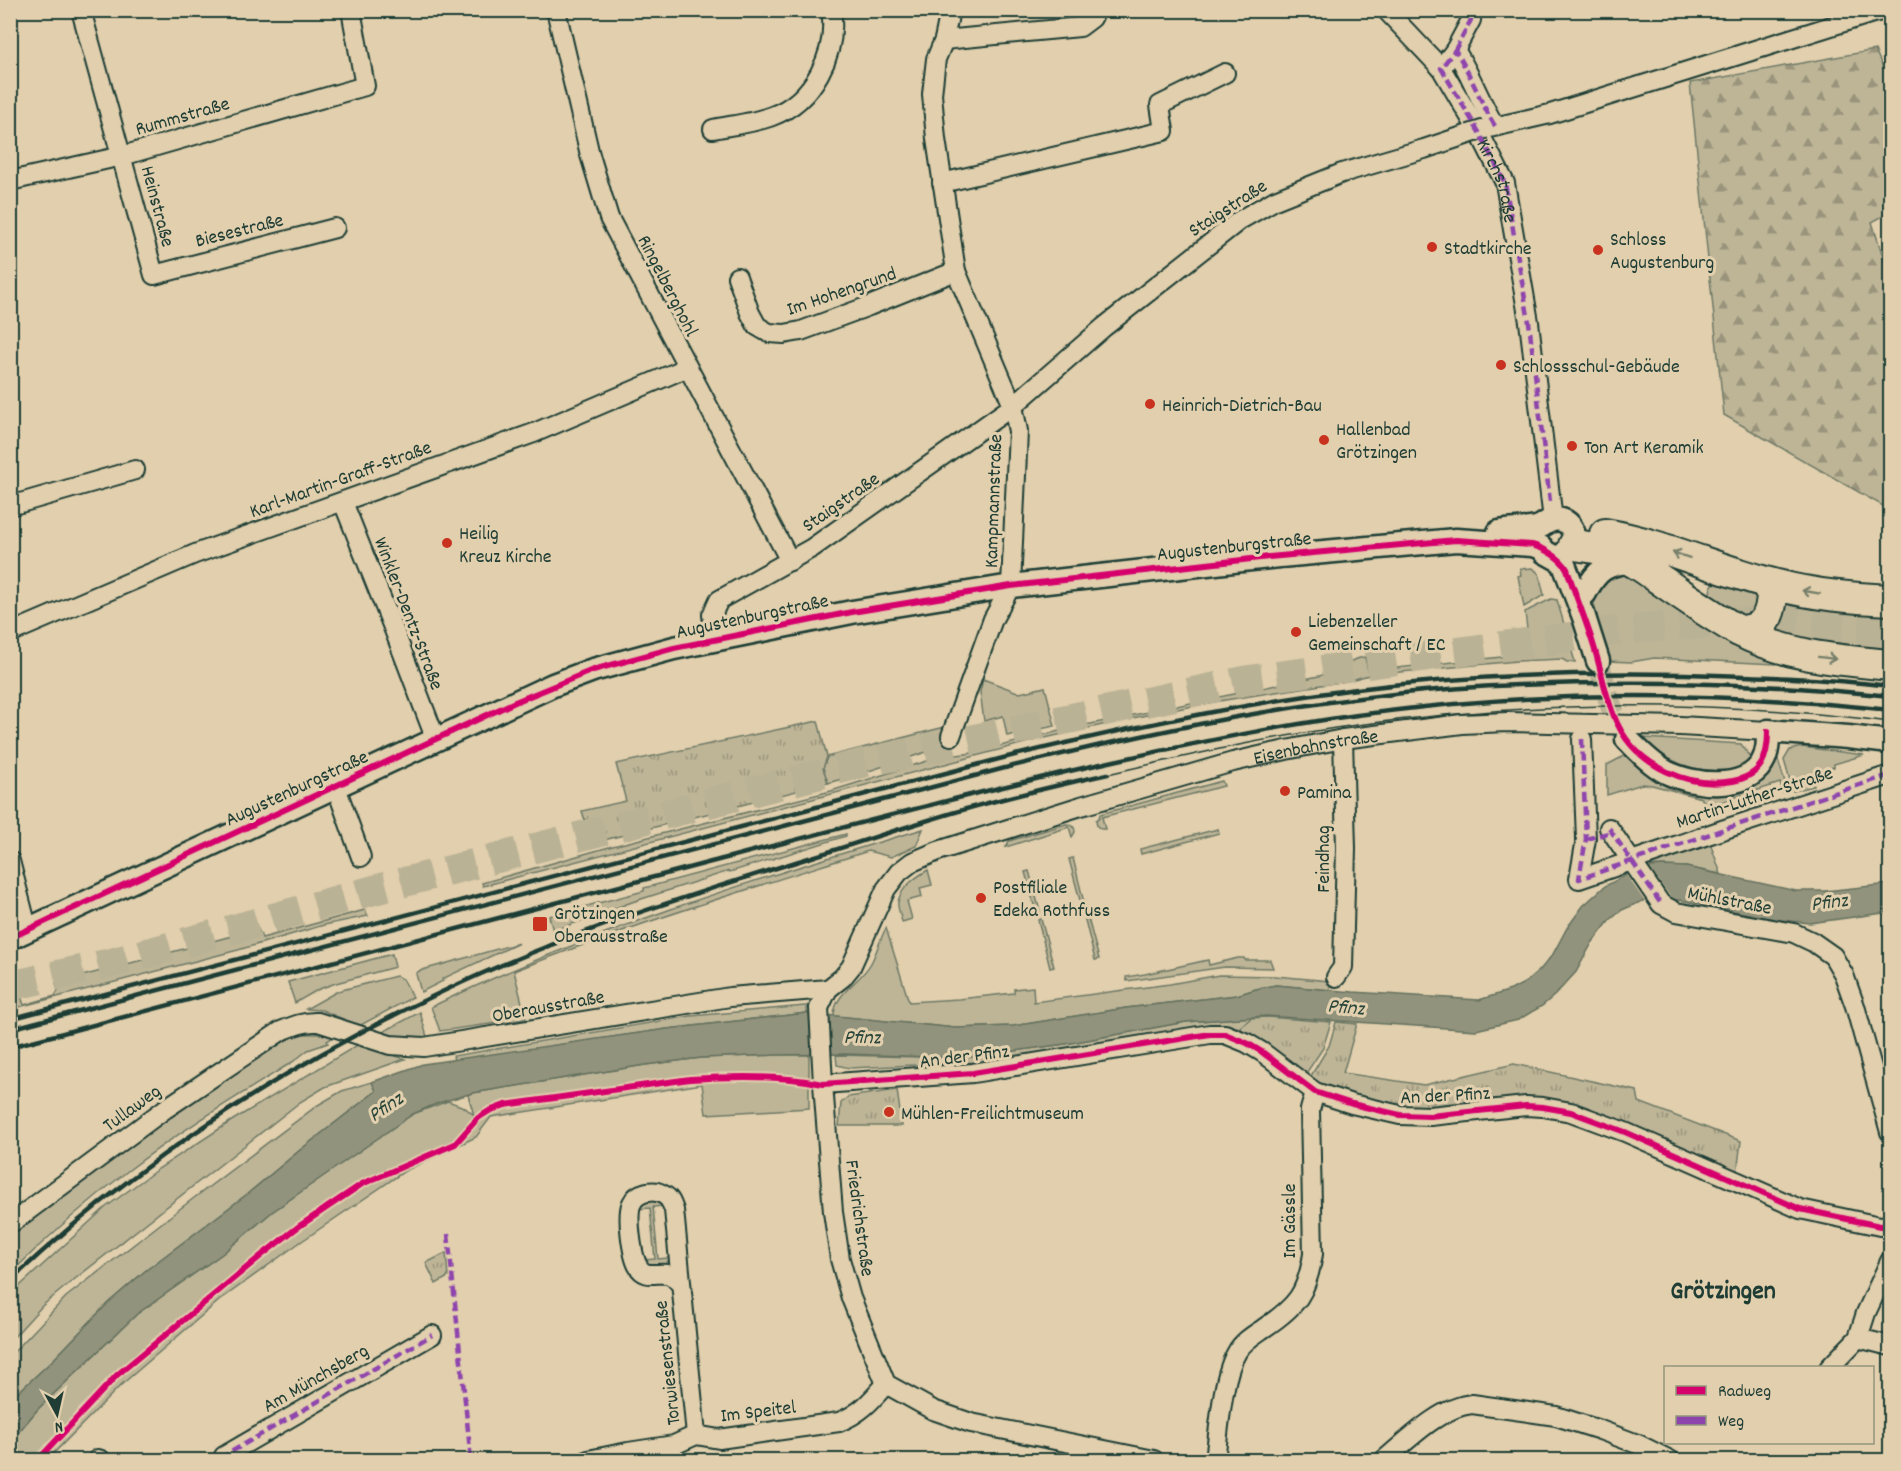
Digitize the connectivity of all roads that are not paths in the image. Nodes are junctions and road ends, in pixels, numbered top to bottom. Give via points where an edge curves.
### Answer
1 (81, 10) edge
2 (351, 10) edge
3 (556, 10) edge
4 (831, 10) edge
5 (950, 10) edge
6 (1096, 10) edge
7 (1386, 10) edge
8 (1472, 10) edge
9 (1886, 10) edge
10 (945, 40) junction
11 (1455, 50) junction
12 (1441, 68) junction
13 (1225, 73) dead end
14 (713, 129) dead end
15 (1483, 129) junction
16 (122, 156) junction
17 (10, 181) edge
18 (942, 183) junction
19 (335, 228) dead end
20 (956, 271) junction
21 (154, 275) joint
22 (737, 276) dead end
23 (686, 368) junction
24 (1013, 406) junction
25 (135, 470) dead end
26 (343, 502) junction
27 (10, 506) edge
28 (1558, 538) junction
29 (790, 561) junction
30 (1633, 561) junction
31 (1732, 571) junction
32 (1765, 582) junction
33 (1011, 586) junction
34 (1584, 593) junction
35 (1890, 600) edge
36 (1707, 612) junction
37 (1584, 617) junction
38 (1740, 631) junction
39 (10, 633) edge
40 (715, 640) junction
41 (1598, 661) tunnel mouth
42 (1890, 665) edge
43 (1768, 731) junction
44 (951, 736) dead end
45 (1344, 739) junction
46 (1627, 739) tunnel mouth
47 (436, 740) junction
48 (1582, 740) dead end
49 (1890, 742) edge
50 (1890, 775) edge
51 (336, 787) junction
52 (1586, 839) junction
53 (361, 857) dead end
54 (10, 861) edge
55 (1634, 865) junction
56 (19, 934) edge
57 (1336, 977) dead end
58 (828, 989) junction
59 (281, 1031) joint
60 (822, 1076) junction
61 (1315, 1092) junction
62 (1890, 1132) edge
63 (12, 1220) edge
64 (1890, 1225) edge
65 (1890, 1261) edge
66 (681, 1285) junction
67 (432, 1335) dead end
68 (1858, 1338) junction
69 (1890, 1346) edge
70 (1830, 1366) edge
71 (886, 1384) junction
72 (696, 1436) junction
73 (1671, 1454) edge
74 (222, 1461) edge
75 (588, 1461) edge
76 (1154, 1461) edge
77 (1215, 1461) edge
78 (1384, 1461) edge

1 - 16 street, Heinstraße
2 - 16 street, Rummstraße via 365,86
3 - 23 street, Ringelberghohl via 609,218
4 - 14 street via 831,39 824,69 795,105 773,116
5 - 10 street, Kampmannstraße
6 - 10 street via 1080,27
7 - 12 street, Kirchstraße
8 - 11 street
9 - 15 street, Staigstraße via 1550,114
10 - 18 street, Kampmannstraße via 936,59 932,94
11 - 12 street
11 - 15 street, Kirchstraße via 1485,110
12 - 28 street, Kirchstraße via 1505,183 1529,322
13 - 18 street via 1160,105 1164,131
15 - 24 street, Staigstraße via 1342,173 1275,200 1240,220 1104,327
16 - 17 street, Rummstraße
16 - 21 street, Heinstraße
18 - 20 street, Kampmannstraße
19 - 21 street, Biesestraße
20 - 22 street, Im Hohengrund via 801,331 784,334 769,333 757,326
20 - 24 street, Kampmannstraße
23 - 26 street, Karl-Martin-Graff-Straße via 534,432
23 - 29 street, Ringelberghohl
24 - 29 street, Staigstraße
24 - 33 street, Kampmannstraße via 1018,431
25 - 27 street
26 - 39 street, Karl-Martin-Graff-Straße via 195,554
26 - 47 street, Winkler-Dentz-Straße
28 - 30 highway via 1614,552
31 -> 28 highway via 1612,535 1582,531
28 - 33 street, Augustenburgstraße via 1523,530 1483,533 1456,540
28 - 34 street, Kirchstraße via 1581,563
28 - 37 street, Kirchstraße
29 - 40 street, Staigstraße via 719,600 712,615
30 - 34 street via 1603,568
30 - 36 highway
31 - 32 highway
31 - 36 highway via 1707,574 1701,579 1696,592
35 -> 32 highway via 1813,593
32 - 38 highway via 1772,594 1768,616 1751,631
33 - 40 street, Augustenburgstraße
33 - 44 street, Kampmannstraße via 993,619
34 - 37 street, Kirchstraße
36 - 38 highway
37 - 41 street, Kirchstraße
38 -> 42 highway via 1788,651
40 - 47 street, Augustenburgstraße via 593,670
43 - 45 street, Eisenbahnstraße via 1507,722
43 - 46 street via 1766,756 1761,765 1752,774 1723,783 1680,778 1646,758
43 - 49 street, Eisenbahnstraße
45 - 57 street, Feindhag via 1343,967
45 - 58 street, Eisenbahnstraße via 1221,765 912,862 886,889 851,967
47 - 51 street, Augustenburgstraße
48 - 52 street
50 - 55 street, Martin-Luther-Straße
51 - 53 street
51 - 56 street, Augustenburgstraße
52 - 55 street, Mühlstraße via 1611,830
52 - 55 street, Martin-Luther-Straße via 1578,879
54 - 56 street
55 - 62 street, Mühlstraße via 1661,904 1676,912 1794,933 1833,956 1855,1006
58 - 59 street, Oberausstraße via 730,998 424,1047 390,1045 318,1022
58 - 60 street, Friedrichstraße via 819,1008
59 - 63 street, Tullaweg
60 - 61 street, An der Pfinz via 973,1073 1225,1034 1262,1052
60 - 71 street, Friedrichstraße via 840,1259 851,1298
61 - 64 street, An der Pfinz via 1400,1115 1430,1116 1526,1106 1571,1112 1800,1209
61 - 77 street, Im Gässle via 1310,1110 1310,1275 1293,1305 1242,1343 1231,1362
65 - 68 street
66 - 66 street, Torwiesenstraße via 671,1202 655,1192 641,1193 630,1205 633,1257 643,1273 666,1274
66 - 72 street, Torwiesenstraße
67 - 74 street, Am Münchsberg via 224,1456
68 - 69 street
68 - 70 street
71 - 72 street, Im Speitel via 854,1416 839,1422 719,1439
71 - 76 street via 933,1410 971,1423
72 - 75 street, Im Speitel via 674,1445
73 - 78 street via 1556,1416 1472,1404 1449,1409

